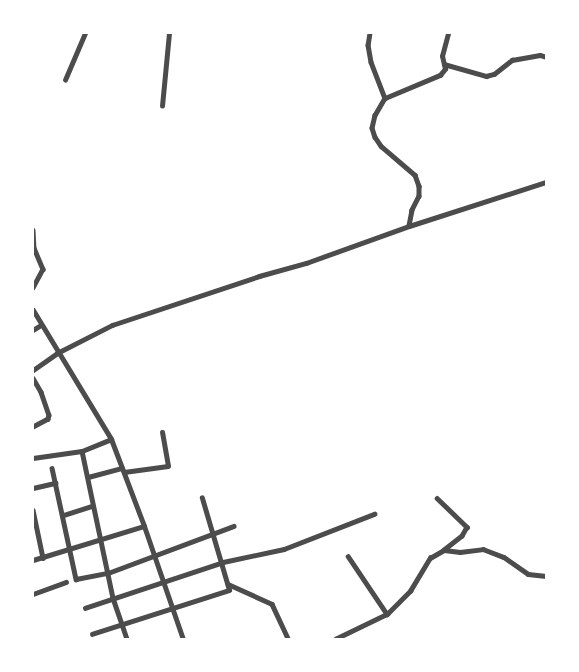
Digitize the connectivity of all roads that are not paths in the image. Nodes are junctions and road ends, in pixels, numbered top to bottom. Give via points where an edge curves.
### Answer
1 (85, 33) edge
2 (169, 33) edge
3 (370, 33) edge
4 (448, 33) edge
5 (546, 57) edge
6 (444, 64) junction
7 (65, 80) dead end
8 (385, 98) junction
9 (162, 106) dead end
10 (546, 182) edge
11 (409, 226) junction
12 (33, 230) edge
13 (33, 288) edge
14 (33, 310) edge
15 (41, 325) junction
16 (33, 330) edge
17 (57, 353) junction
18 (33, 370) edge
19 (33, 378) edge
20 (33, 427) edge
21 (162, 433) dead end
22 (111, 439) junction
23 (82, 451) junction
24 (33, 458) edge
25 (52, 468) dead end
26 (123, 470) junction
27 (88, 477) junction
28 (56, 483) junction
29 (33, 488) edge
30 (202, 498) dead end
31 (437, 498) dead end
32 (93, 506) junction
33 (33, 510) edge
34 (374, 514) dead end
35 (64, 515) junction
36 (144, 526) junction
37 (234, 526) dead end
38 (213, 533) junction
39 (100, 540) junction
40 (70, 550) junction
41 (444, 550) junction
42 (154, 555) junction
43 (348, 556) dead end
44 (43, 558) junction
45 (33, 560) edge
46 (223, 562) junction
47 (108, 573) junction
48 (546, 576) edge
49 (66, 582) dead end
50 (163, 583) junction
51 (228, 584) junction
52 (33, 594) edge
53 (113, 598) junction
54 (172, 607) junction
55 (85, 608) dead end
56 (387, 614) junction
57 (120, 625) junction
58 (93, 634) dead end
59 (127, 639) edge
60 (183, 639) edge
61 (288, 639) edge
62 (335, 639) edge

1 - 7 street
2 - 9 street
3 - 8 street via 371,62
4 - 6 street via 442,56
5 - 6 street via 512,60 486,76
6 - 8 street via 440,75
8 - 11 street via 372,128 375,137 415,175 419,196
10 - 11 street
11 - 17 street via 141,315
12 - 13 street via 35,253 43,269
14 - 15 street
15 - 16 street
15 - 17 street
17 - 18 street
17 - 22 street
19 - 20 street via 49,415
21 - 26 street via 168,466
22 - 23 street
22 - 26 street
23 - 24 street
23 - 27 street
25 - 28 street
26 - 27 street
26 - 36 street
27 - 32 street
28 - 29 street
28 - 35 street
30 - 38 street
31 - 41 street via 467,527
32 - 35 street
32 - 39 street
33 - 44 street
34 - 46 street via 284,549
35 - 40 street
36 - 39 street
36 - 42 street
37 - 38 street
38 - 42 street
38 - 46 street
39 - 40 street
39 - 47 street
40 - 44 street
40 - 47 street via 76,579
41 - 48 street via 483,549 504,557 528,574
41 - 56 street via 430,558 410,591
42 - 47 street
42 - 50 street
43 - 56 street
44 - 45 street
46 - 50 street
46 - 51 street
47 - 53 street
49 - 52 street
50 - 53 street
50 - 54 street
51 - 54 street via 228,592
51 - 61 street via 272,604
53 - 55 street
53 - 57 street
54 - 57 street
54 - 60 street
56 - 62 street
57 - 58 street
57 - 59 street

